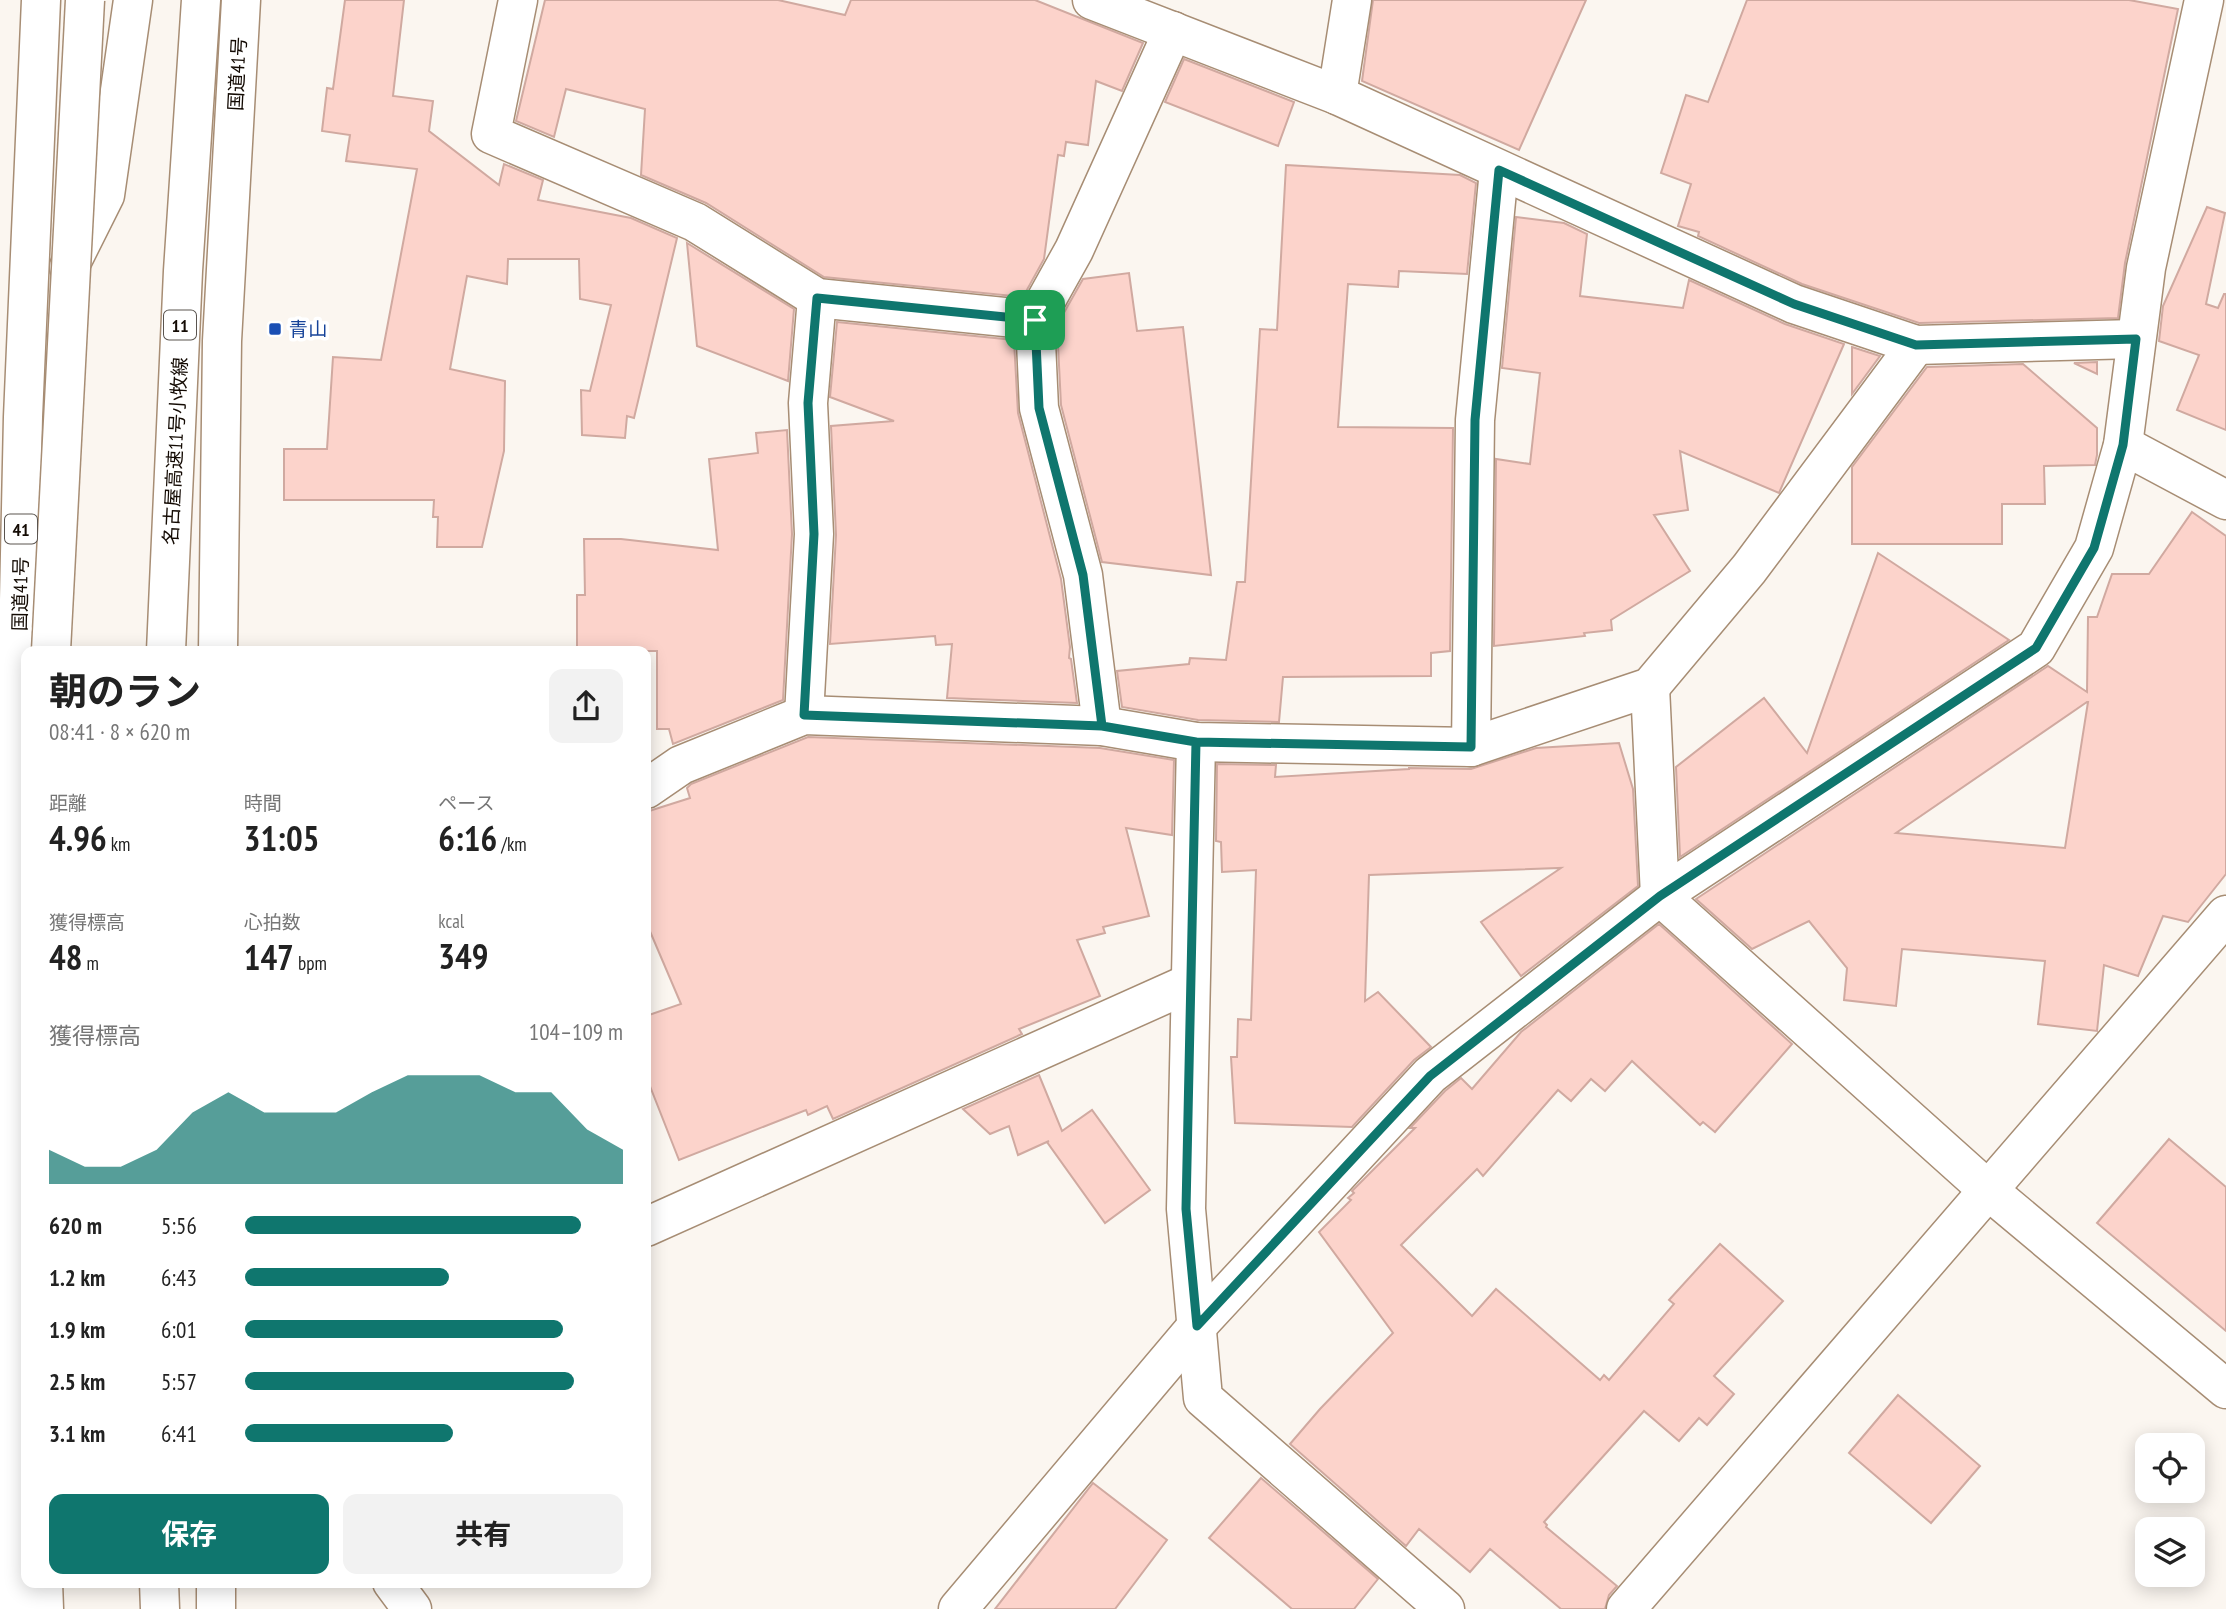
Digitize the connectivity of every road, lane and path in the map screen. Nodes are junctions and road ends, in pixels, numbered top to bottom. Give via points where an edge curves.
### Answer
1 (41, 0) edge
2 (85, 0) edge
3 (134, 0) edge
4 (201, 0) edge
5 (241, 0) edge
6 (518, 0) edge
7 (1092, 0) edge
8 (1352, 0) edge
9 (2204, 0) edge
10 (1172, 31) junction
11 (1337, 95) junction
12 (1499, 170) junction
13 (817, 298) junction
14 (1035, 320) junction
15 (2136, 339) junction
16 (1916, 345) junction
17 (12, 422) edge
18 (2123, 445) junction
19 (2226, 500) edge
20 (34, 646) edge
21 (34, 646) edge
22 (36, 646) edge
23 (166, 646) edge
24 (218, 646) edge
25 (1650, 687) junction
26 (804, 715) junction
27 (1102, 726) junction
28 (1196, 742) junction
29 (1471, 747) junction
30 (651, 786) edge
31 (21, 841) edge
32 (1660, 896) junction
33 (2226, 915) edge
34 (1190, 983) junction
35 (5, 1052) edge
36 (1989, 1191) junction
37 (651, 1225) edge
38 (1197, 1326) junction
39 (2226, 1389) edge
40 (43, 1588) edge
41 (159, 1588) edge
42 (216, 1588) edge
43 (396, 1588) edge
44 (12, 1609) edge
45 (44, 1609) edge
46 (160, 1609) edge
47 (216, 1609) edge
48 (412, 1609) edge
49 (958, 1609) edge
50 (1445, 1609) edge
51 (1626, 1609) edge

1 - 17 main road, 国道41号 / 41
2 - 22 main road, bridge
3 - 21 main road via 105,195 53,299
4 - 23 main road, 名古屋高速11号小牧線 / 11
5 - 24 main road, 国道41号 via 222,341
6 - 13 main road via 491,134 695,222
7 - 10 main road
8 - 11 main road
9 - 15 main road via 2146,268
10 - 11 main road
10 - 14 main road via 1074,250
11 - 12 main road
12 - 16 main road via 1794,304
12 - 29 main road via 1475,420
13 - 14 main road
13 - 26 main road via 808,403 814,534
14 - 27 main road via 1039,408 1083,575
15 - 16 main road
15 - 18 main road
16 - 25 main road via 1749,569
17 - 20 main road, 国道41号 / 41
18 - 19 main road
18 - 32 main road via 2094,548 2036,648
25 - 29 main road
25 - 32 main road
26 - 27 main road
26 - 30 main road via 681,765
27 - 28 main road
28 - 29 main road
28 - 34 main road
31 - 35 main road, 国道41号 / 41
32 - 36 main road
32 - 38 main road via 1430,1076
33 - 36 main road
34 - 37 main road
34 - 38 main road via 1186,1209
35 - 44 main road, 国道41号 / 41
36 - 39 main road
36 - 51 main road
38 - 49 main road
38 - 50 main road via 1203,1398
40 - 45 main road
41 - 46 main road
42 - 47 main road
43 - 48 main road

